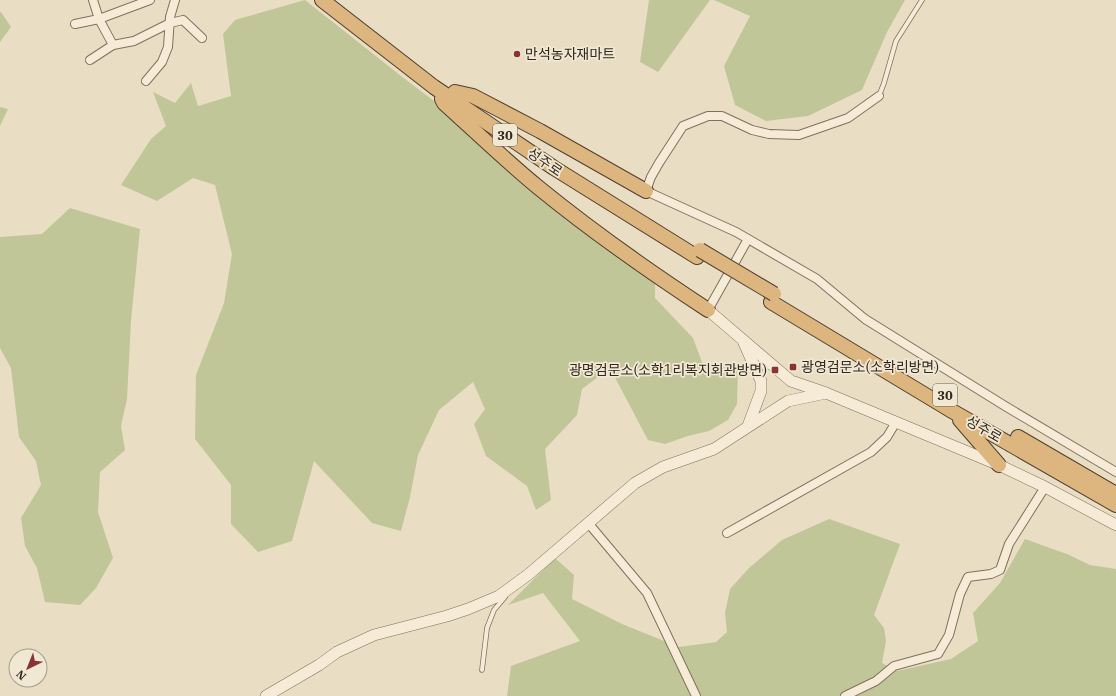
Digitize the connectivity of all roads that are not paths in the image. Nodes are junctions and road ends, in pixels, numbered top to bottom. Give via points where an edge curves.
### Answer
1 (93, 0) edge
2 (150, 0) edge
3 (175, 0) edge
4 (322, 0) edge
5 (337, 0) edge
6 (922, 0) edge
7 (99, 19) junction
8 (170, 23) junction
9 (75, 24) dead end
10 (202, 38) dead end
11 (113, 45) junction
12 (90, 60) dead end
13 (146, 81) dead end
14 (434, 87) junction
15 (455, 92) junction
16 (879, 96) joint
17 (646, 191) junction
18 (748, 239) junction
19 (698, 254) junction
20 (773, 298) junction
21 (708, 310) junction
22 (743, 340) junction
23 (826, 393) junction
24 (952, 410) junction
25 (896, 422) junction
26 (748, 426) junction
27 (999, 465) junction
28 (1116, 472) edge
29 (1045, 487) junction
30 (1116, 494) edge
31 (1116, 505) edge
32 (589, 524) junction
33 (1116, 526) edge
34 (727, 533) dead end
35 (516, 585) junction
36 (482, 670) dead end
37 (266, 696) edge
38 (696, 696) edge
39 (845, 696) edge

1 - 7 street
2 - 7 street
3 - 8 street
4 - 14 highway, 성주로 / 30
5 - 15 highway, 성주로 / 30
6 - 16 lane via 896,41
7 - 9 street
7 - 11 street
8 - 10 street via 183,20
8 - 11 street via 134,41
8 - 13 street via 168,47 162,62
11 - 12 street
14 - 19 highway, 성주로 / 30 via 554,168
14 - 21 highway via 444,103 537,186 608,241
15 - 17 highway via 473,96
15 - 19 highway, 성주로 / 30 via 523,140
16 - 17 street via 848,118 798,135 769,134 752,130 722,116 708,116 683,126 659,162
17 - 18 street
18 - 21 street
18 - 28 street via 817,279 865,320
19 - 20 highway, 30, bridge
20 - 24 highway, 성주로 / 30
20 - 30 highway, 성주로 / 30
21 - 22 street
22 - 23 street via 791,381
22 - 26 street via 761,381 761,391
23 - 25 street
23 - 26 street via 788,401
24 - 27 highway
24 - 31 highway, 성주로 / 30
25 - 27 street
25 - 34 street via 887,437 871,452
26 - 32 street via 714,449 662,467 635,484
27 - 29 street
29 - 33 street
29 - 39 street via 1010,544 1000,570 968,578 960,594 949,636 938,654 894,666 876,681
32 - 35 street
32 - 38 street via 647,593
35 - 36 lane via 494,610 487,628
35 - 37 street via 499,596 468,609 360,641 337,652

